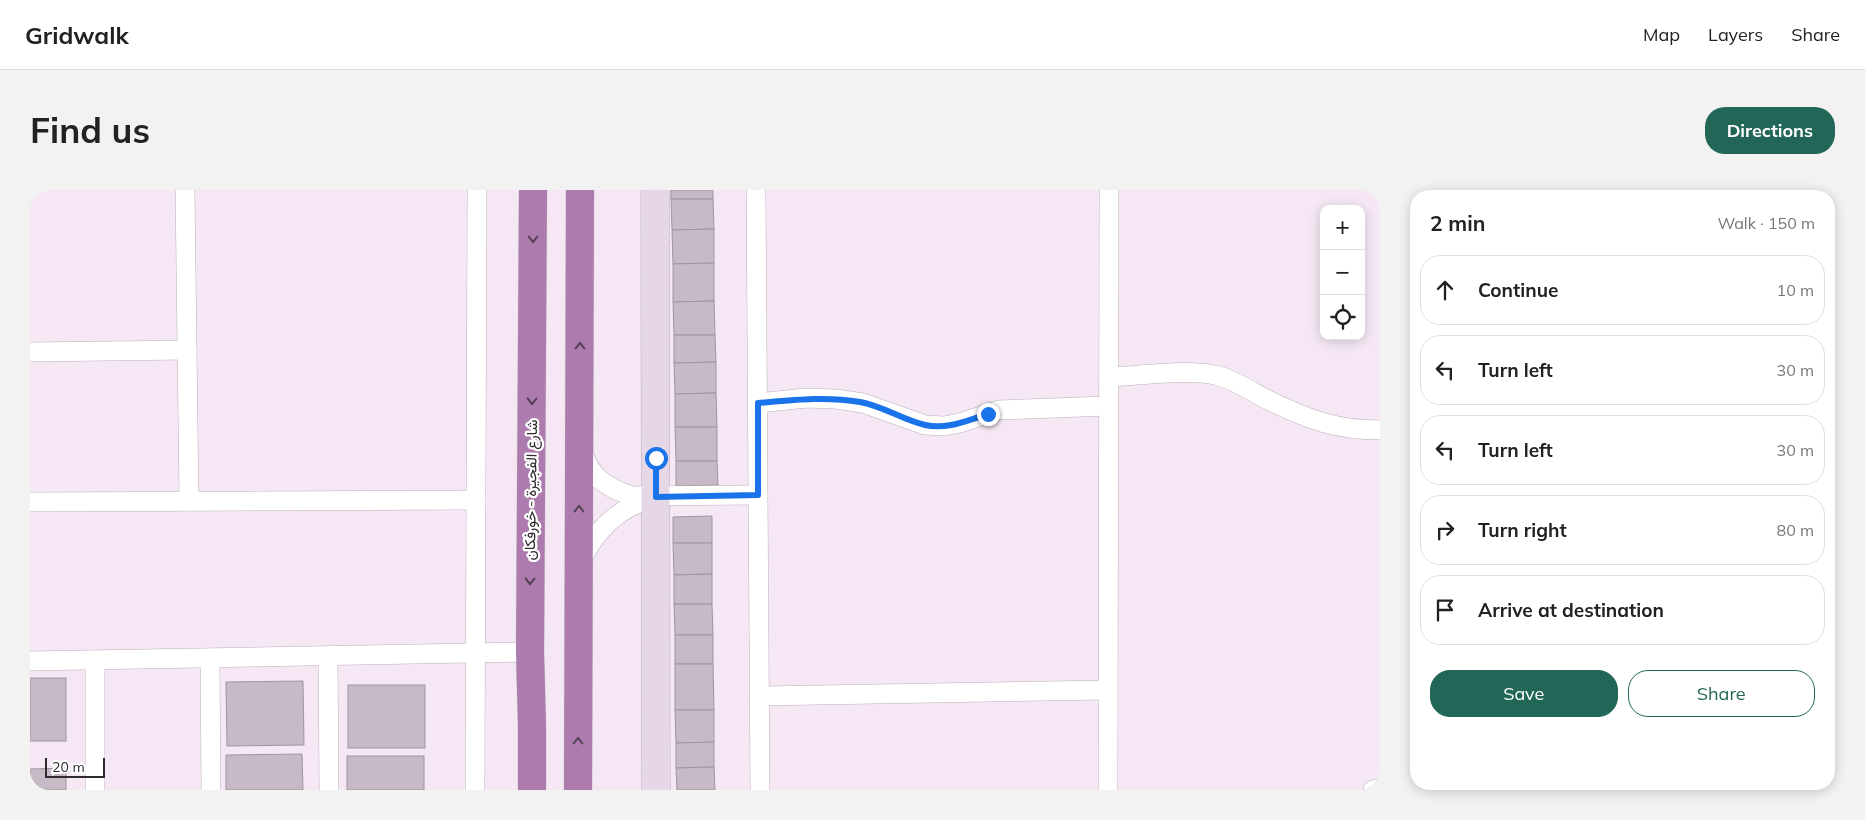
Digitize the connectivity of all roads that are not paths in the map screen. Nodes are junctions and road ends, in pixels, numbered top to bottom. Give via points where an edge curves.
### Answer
1 (184, 190) edge
2 (477, 190) edge
3 (533, 190) edge
4 (580, 190) edge
5 (655, 190) edge
6 (756, 190) edge
7 (1109, 190) edge
8 (187, 350) junction
9 (30, 352) edge
10 (1108, 377) junction
11 (758, 403) junction
12 (1108, 406) junction
13 (1380, 430) edge
14 (579, 438) junction
15 (758, 495) junction
16 (656, 497) junction
17 (476, 500) junction
18 (190, 501) junction
19 (30, 502) edge
20 (579, 565) junction
21 (530, 652) junction
22 (476, 653) junction
23 (328, 656) junction
24 (210, 658) junction
25 (95, 660) junction
26 (30, 661) edge
27 (1108, 690) junction
28 (759, 696) junction
29 (532, 724) junction
30 (1380, 789) edge
31 (96, 790) edge
32 (211, 790) edge
33 (329, 790) edge
34 (475, 790) edge
35 (532, 790) edge
36 (543, 790) edge
37 (578, 790) edge
38 (656, 790) edge
39 (760, 790) edge
40 (1108, 790) edge
41 (1373, 790) edge

1 - 8 street
2 - 17 street
3 -> 21 highway, شارع الفجيرة - خورفكان
14 -> 4 highway
5 - 16 street
6 - 11 street
7 - 10 street
8 - 9 street
8 - 18 street
10 - 12 street
10 - 13 street via 1198,372 1220,376 1318,422 1344,428
11 - 12 street via 806,398 836,399 863,403 925,425 944,426 960,424 999,410
11 - 15 street
12 - 27 street
14 - 16 street via 584,459 596,476 612,489 632,496
20 -> 14 highway
15 - 16 street
15 - 28 street
16 - 20 street via 634,504 610,520 588,546
16 - 38 street
17 - 18 street
17 - 22 street
18 - 19 street
37 -> 20 highway
21 - 22 street
21 - 29 highway, شارع الفجيرة - خورفكان
22 - 23 street
22 - 34 street
23 - 24 street
23 - 33 street
24 - 25 street
24 - 32 street
25 - 26 street
25 - 31 street
27 - 28 street
27 - 40 street
28 - 39 street
29 - 35 highway, شارع الفجيرة - خورفكان
29 - 36 highway via 541,746
30 - 41 street

